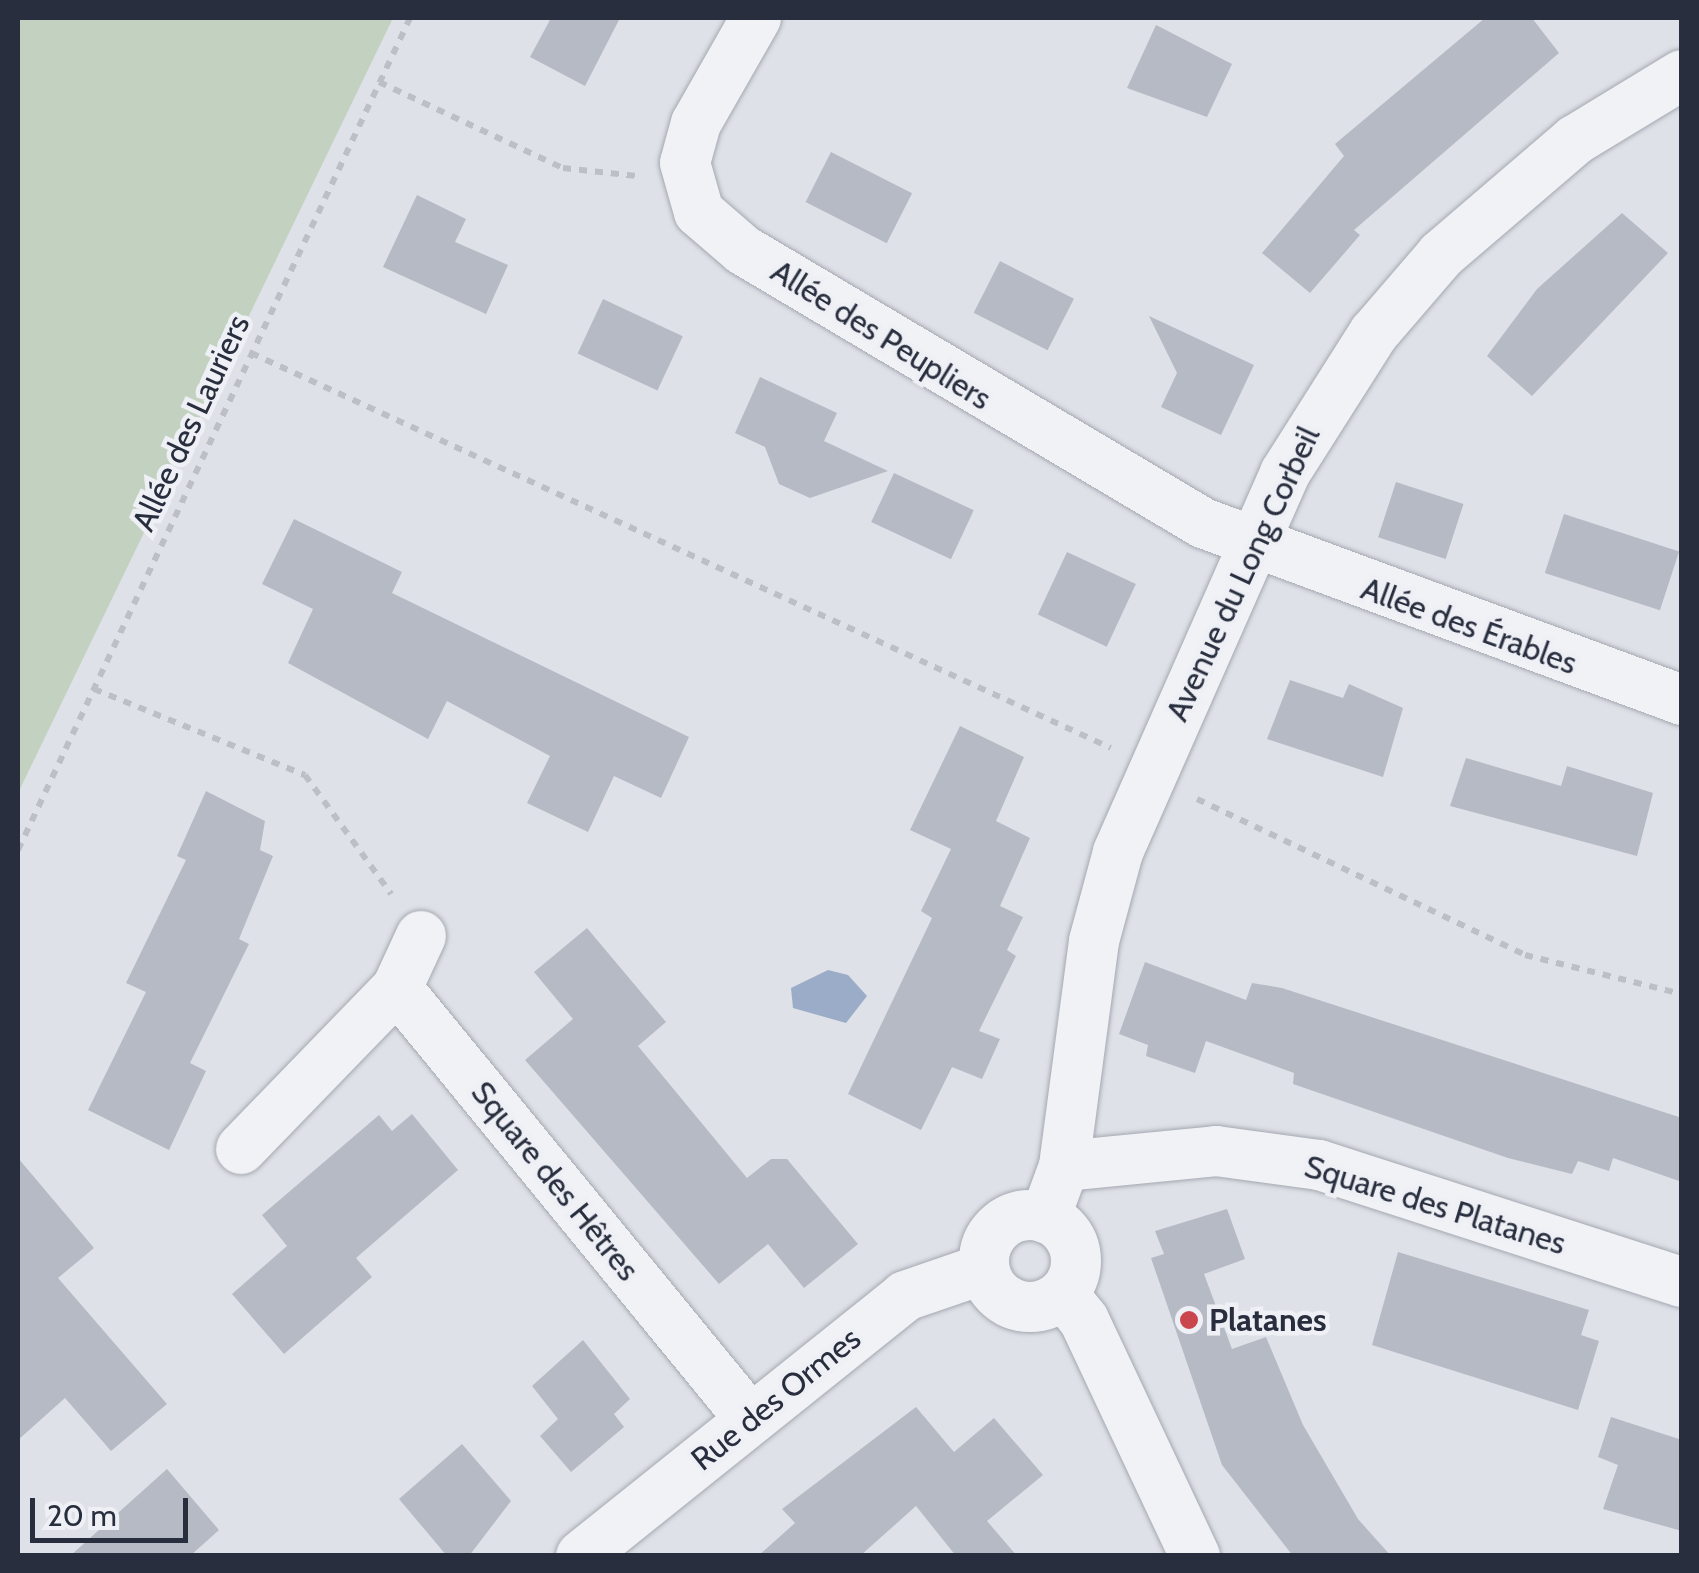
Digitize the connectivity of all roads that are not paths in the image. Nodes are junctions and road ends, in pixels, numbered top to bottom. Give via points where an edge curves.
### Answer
1 (756, 18) edge
2 (1682, 75) edge
3 (1258, 547) junction
4 (1682, 700) edge
5 (421, 936) road end
6 (397, 988) junction
7 (241, 1149) dead end
8 (1064, 1166) junction
9 (1045, 1218) junction
10 (984, 1269) junction
11 (1682, 1282) edge
12 (1063, 1294) junction
13 (750, 1419) junction
14 (581, 1556) edge
15 (1195, 1556) edge

1 - 3 street, Allée des Peupliers via 692,136 685,163 699,212 743,250 979,397
2 - 3 street, Avenue du Long Corbeil via 1575,140 1441,255 1324,406
3 - 4 street, Allée des Érables
3 - 8 street, Avenue du Long Corbeil via 1118,852 1094,941
5 - 6 street
6 - 7 street
6 - 13 street, Square des Hêtres
8 - 9 street, Avenue du Long Corbeil
8 - 11 street, Square des Platanes via 1216,1151 1319,1165
9 - 10 street via 1000,1226
9 - 12 street via 1075,1252
10 - 12 street via 998,1294 1022,1308
10 - 13 street, Rue des Ormes via 905,1296
12 - 15 street via 1084,1320
13 - 14 street, Rue des Ormes

